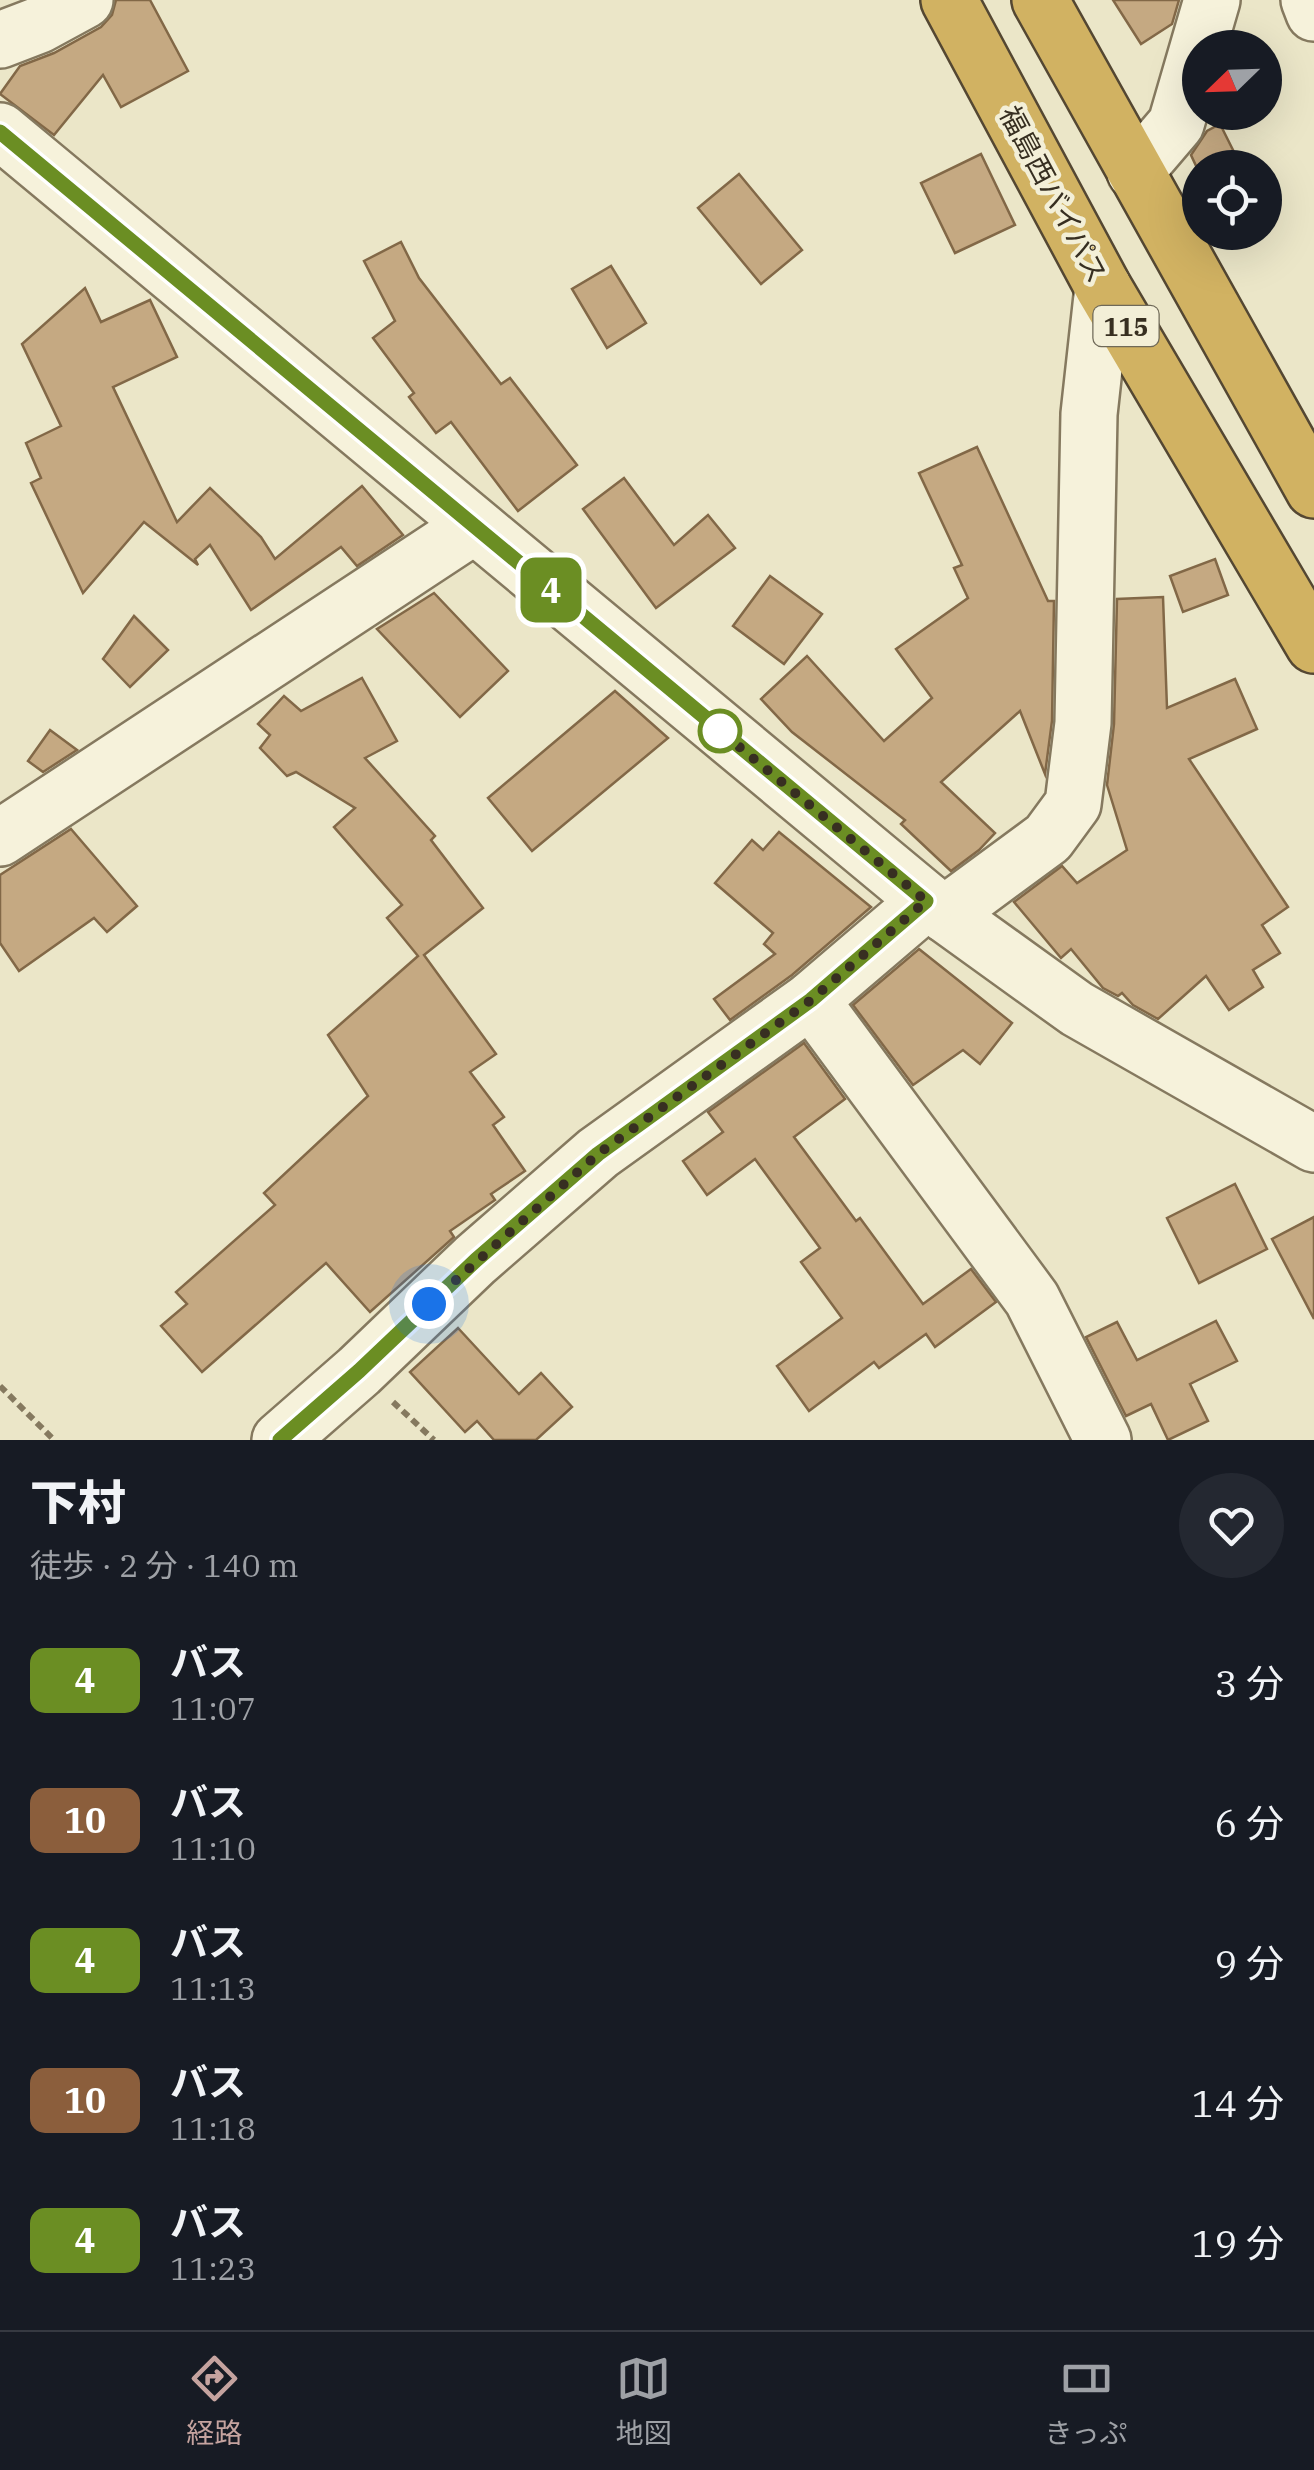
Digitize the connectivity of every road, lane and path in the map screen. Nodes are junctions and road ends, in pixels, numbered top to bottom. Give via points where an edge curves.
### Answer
1 (85, 0) edge
2 (949, 0) edge
3 (1040, 0) edge
4 (1212, 0) edge
5 (1310, 0) edge
6 (1314, 12) edge
7 (0, 40) edge
8 (0, 132) edge
9 (1134, 172) junction
10 (1103, 287) junction
11 (1314, 490) edge
12 (474, 526) junction
13 (1314, 645) edge
14 (0, 838) edge
15 (936, 907) junction
16 (811, 1000) junction
17 (1314, 1144) edge
18 (0, 1386) edge
19 (54, 1440) edge
20 (280, 1440) edge
21 (1103, 1440) edge

1 - 7 street
2 - 10 highway, 福島西バイパス / 115
3 - 9 highway
4 - 9 street via 1176,124
5 - 6 street
8 - 12 street
9 - 11 highway
10 - 13 highway, 福島西バイパス / 115
10 - 15 street via 1089,414 1082,723 1073,804 1048,838
12 - 14 street
12 - 15 street
15 - 16 street
15 - 17 street via 1076,1010
16 - 20 street via 598,1154
16 - 21 street via 1032,1299
18 - 19 path

